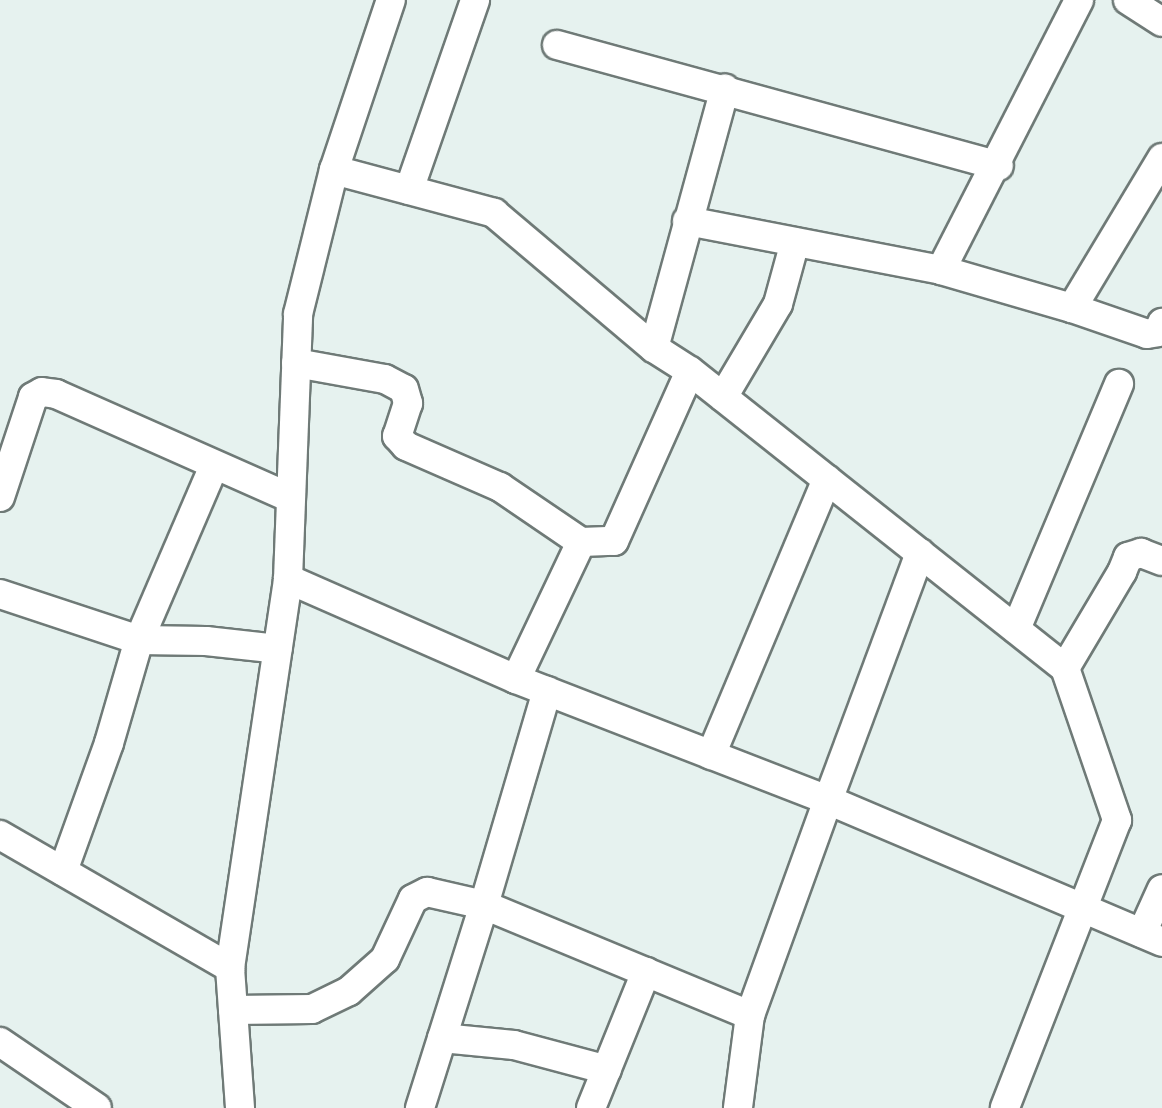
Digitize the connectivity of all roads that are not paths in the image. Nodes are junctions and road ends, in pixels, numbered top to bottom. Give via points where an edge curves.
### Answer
1 (391, 0) edge
2 (475, 0) edge
3 (1079, 0) edge
4 (1128, 0) edge
5 (1162, 22) edge
6 (557, 45) dead end
7 (725, 89) junction
8 (1162, 158) edge
9 (997, 165) junction
10 (334, 170) junction
11 (409, 190) junction
12 (687, 222) junction
13 (795, 242) junction
14 (941, 270) junction
15 (1072, 308) junction
16 (1162, 323) edge
17 (654, 348) junction
18 (296, 363) junction
19 (690, 371) junction
20 (1119, 384) dead end
21 (723, 397) junction
22 (214, 466) junction
23 (827, 479) junction
24 (0, 497) edge
25 (291, 498) junction
26 (581, 542) junction
27 (920, 553) junction
28 (1162, 561) edge
29 (288, 579) junction
30 (0, 594) edge
31 (1016, 629) junction
32 (139, 640) junction
33 (278, 649) junction
34 (1065, 668) junction
35 (516, 679) junction
36 (547, 691) junction
37 (711, 755) junction
38 (828, 800) junction
39 (0, 835) edge
40 (63, 872) junction
41 (1162, 889) edge
42 (484, 905) junction
43 (1084, 909) junction
44 (1152, 938) edge
45 (230, 968) junction
46 (646, 972) junction
47 (233, 1010) junction
48 (750, 1015) junction
49 (442, 1038) junction
50 (0, 1042) edge
51 (607, 1070) junction
52 (97, 1108) edge
53 (240, 1108) edge
54 (420, 1108) edge
55 (591, 1108) edge
56 (738, 1108) edge
57 (1005, 1108) edge

1 - 10 street
2 - 11 street
3 - 9 street
4 - 5 street
6 - 7 street
7 - 9 street
7 - 12 street
8 - 15 street
9 - 14 street
10 - 11 street
10 - 18 street via 298,314
11 - 17 street via 494,213
12 - 13 street
12 - 17 street
13 - 14 street
13 - 21 street via 778,304
14 - 15 street
15 - 16 street via 1147,334 1158,332
17 - 19 street
18 - 25 street
18 - 26 street via 385,379 404,389 408,403 397,436 406,446 500,487
19 - 21 street
19 - 26 street via 614,541
20 - 31 street
21 - 23 street
22 - 24 street via 56,394 42,392 33,397
22 - 25 street
22 - 32 street
23 - 27 street
23 - 37 street
25 - 29 street
26 - 35 street
27 - 31 street
27 - 38 street
28 - 34 street via 1142,553 1128,557
29 - 33 street
29 - 35 street
30 - 32 street
31 - 34 street
32 - 33 street
32 - 40 street via 110,743
33 - 45 street
34 - 43 street via 1116,820
35 - 36 street
36 - 37 street
36 - 42 street
37 - 38 street
38 - 43 street
38 - 48 street
39 - 40 street
40 - 45 street
41 - 44 street
42 - 46 street
42 - 47 street via 427,892 413,899 385,959 349,991 312,1009
42 - 49 street
43 - 44 street
43 - 57 street
45 - 47 street
46 - 48 street
46 - 51 street
47 - 53 street
48 - 56 street
49 - 51 street via 514,1045
49 - 54 street
50 - 52 street
51 - 55 street

